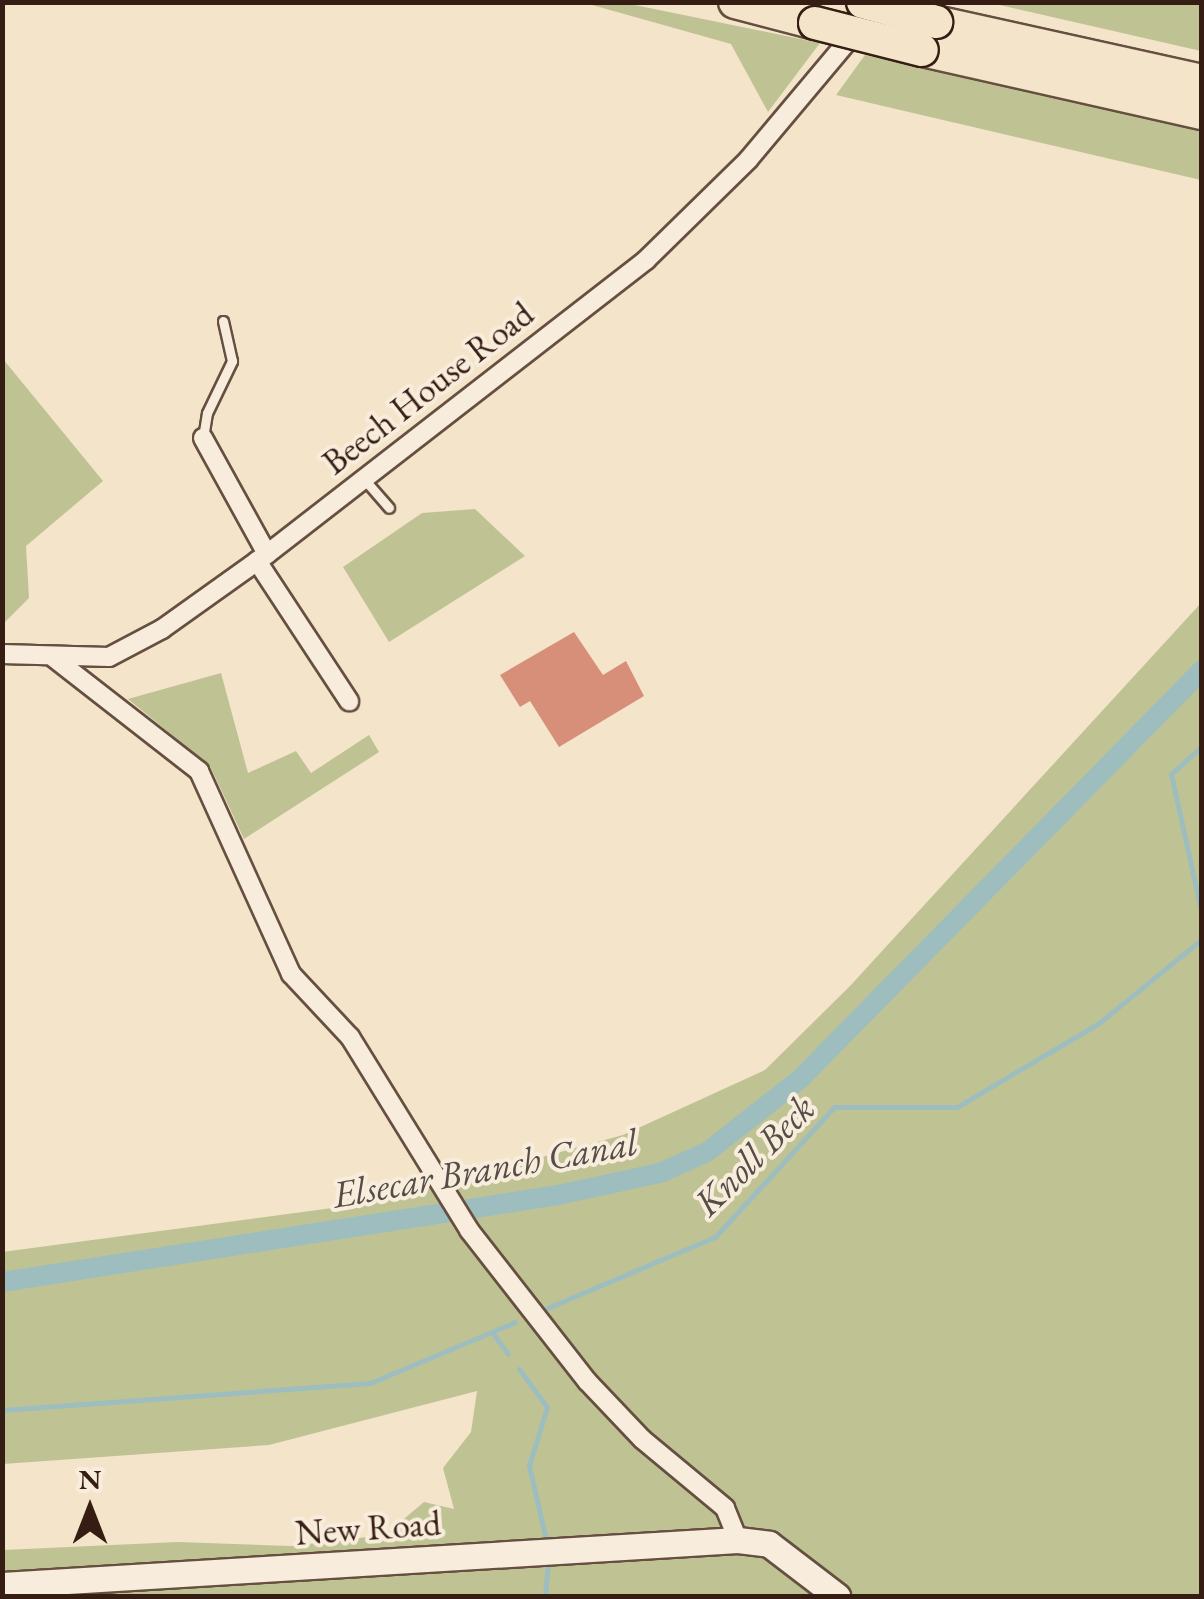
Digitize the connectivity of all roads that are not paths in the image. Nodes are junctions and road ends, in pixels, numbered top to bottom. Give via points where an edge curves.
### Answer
1 (735, 2) edge
2 (862, 2) edge
3 (880, 2) edge
4 (929, 36) junction
5 (1202, 81) edge
6 (1202, 113) edge
7 (223, 321) dead end
8 (203, 438) joint
9 (364, 479) junction
10 (390, 508) dead end
11 (262, 558) junction
12 (2, 654) edge
13 (54, 658) junction
14 (349, 701) dead end
15 (738, 1540) junction
16 (2, 1586) edge
17 (837, 1596) edge

1 - 4 highway, bridge via 815,23
2 - 4 highway, bridge
3 - 9 street, Beech House Road via 748,160 646,260
4 - 5 highway
4 - 6 highway
7 - 8 lane via 232,361 207,412
8 - 11 street
9 - 10 lane
9 - 11 street, Beech House Road
11 - 13 street, Beech House Road via 162,629 109,657
11 - 14 street
12 - 13 street, Beech House Road
13 - 15 street via 199,771 291,974 350,1037 469,1230 588,1381 642,1439 724,1508
15 - 16 main road, New Road
15 - 17 main road via 769,1544

